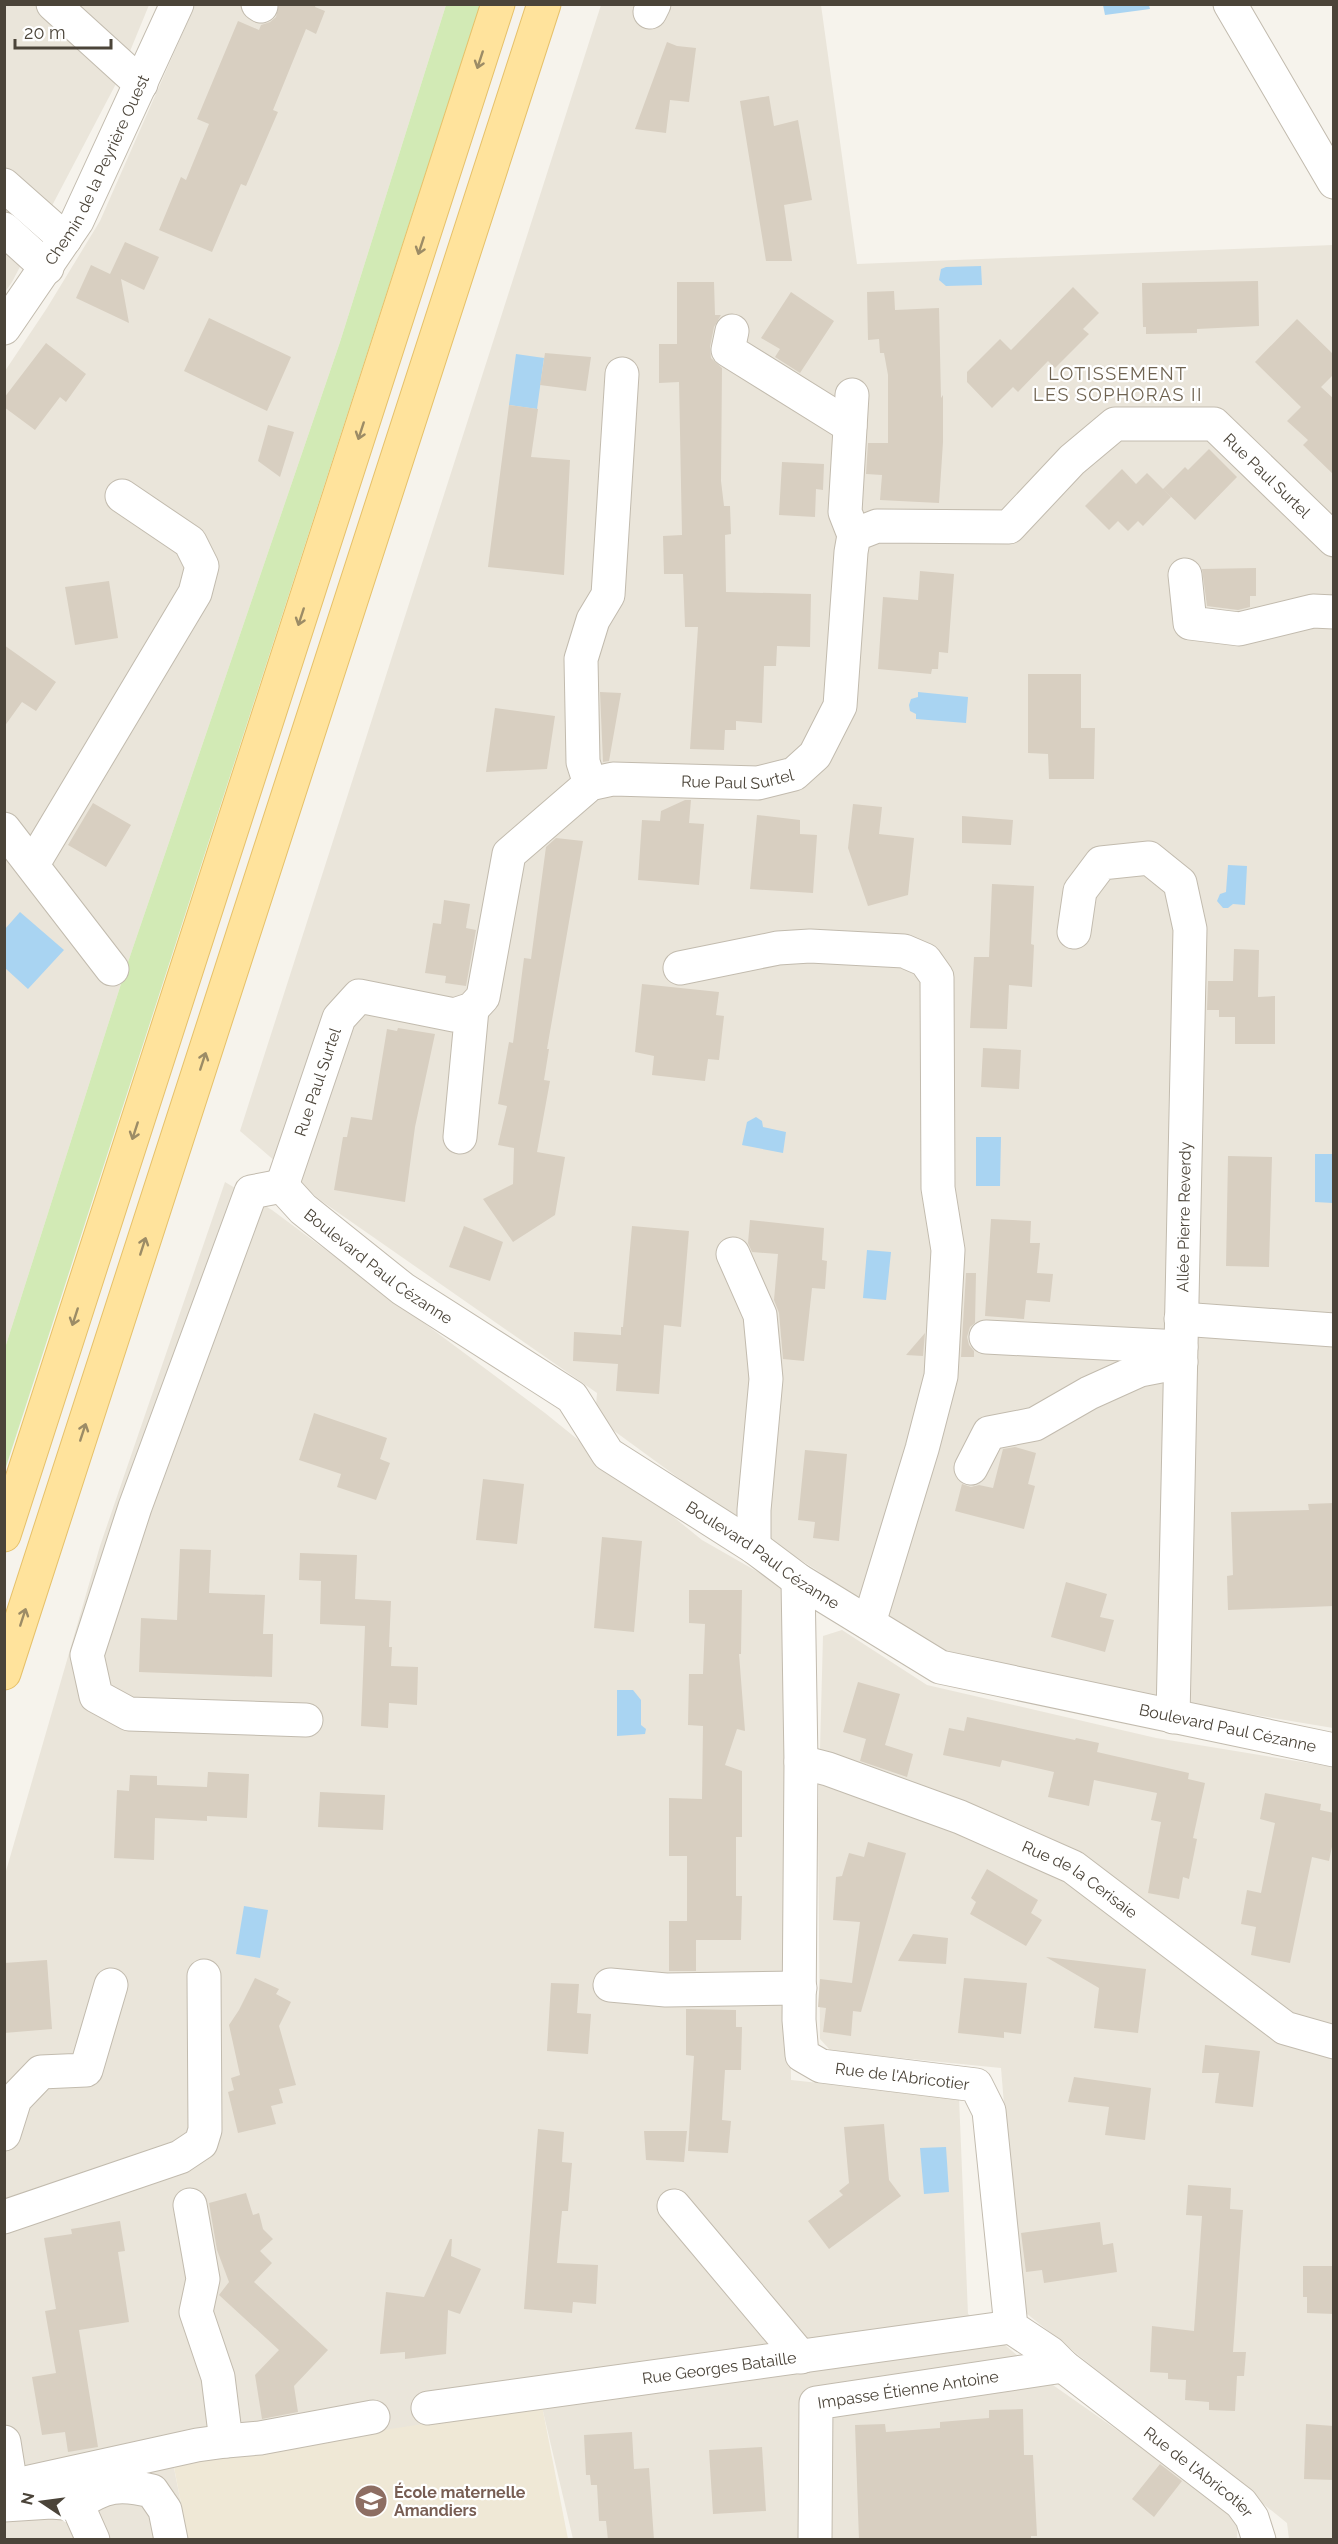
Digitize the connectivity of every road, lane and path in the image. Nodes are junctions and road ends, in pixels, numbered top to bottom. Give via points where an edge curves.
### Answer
1 (53, 4) edge
2 (177, 4) edge
3 (498, 4) edge
4 (544, 4) edge
5 (1230, 4) edge
6 (141, 84) junction
7 (1334, 182) edge
8 (4, 185) edge
9 (4, 229) edge
10 (65, 239) junction
11 (47, 268) junction
12 (4, 328) edge
13 (732, 331) dead end
14 (622, 374) dead end
15 (742, 386) dead end
16 (850, 424) junction
17 (122, 496) dead end
18 (854, 535) junction
19 (1334, 540) edge
20 (1185, 575) dead end
21 (1334, 612) edge
22 (590, 784) junction
23 (4, 829) edge
24 (33, 864) junction
25 (1074, 933) dead end
26 (680, 968) dead end
27 (112, 969) dead end
28 (472, 1009) junction
29 (460, 1137) dead end
30 (282, 1186) junction
31 (734, 1254) dead end
32 (1334, 1330) edge
33 (986, 1337) dead end
34 (1181, 1342) junction
35 (971, 1468) dead end
36 (4, 1535) edge
37 (754, 1547) junction
38 (798, 1580) junction
39 (868, 1623) junction
40 (4, 1673) edge
41 (1173, 1717) junction
42 (306, 1720) dead end
43 (1334, 1750) edge
44 (801, 1762) junction
45 (204, 1976) dead end
46 (111, 1985) dead end
47 (610, 1985) dead end
48 (800, 1988) junction
49 (1334, 2042) edge
50 (4, 2134) edge
51 (190, 2205) dead end
52 (674, 2206) dead end
53 (4, 2217) edge
54 (1011, 2327) junction
55 (801, 2357) junction
56 (1063, 2366) junction
57 (428, 2408) dead end
58 (374, 2416) dead end
59 (226, 2441) junction
60 (4, 2442) edge
61 (7, 2493) edge
62 (77, 2504) junction
63 (93, 2540) edge
64 (171, 2540) edge
65 (815, 2540) edge
66 (1258, 2540) edge

1 - 6 street
2 - 6 street, Chemin de la Peyrière Ouest
3 -> 36 main road
40 -> 4 main road
5 - 7 street
6 - 10 street, Chemin de la Peyrière Ouest
8 - 10 street
9 - 11 street
10 - 11 street, Chemin de la Peyrière Ouest
11 - 12 street, Chemin de la Peyrière Ouest
13 - 16 street via 728,350
14 - 22 street via 608,595 592,620 581,658 583,762
15 - 16 street via 812,425
16 - 18 street via 844,512
17 - 24 street via 190,542 202,566 195,593
18 - 19 street, Rue Paul Surtel via 877,526 1009,527 1072,460 1115,423 1214,424
18 - 22 street, Rue Paul Surtel via 840,706 815,755 794,774 758,783 613,779
20 - 21 street via 1190,623 1239,629 1313,611
22 - 28 street via 509,854 483,997
23 - 24 street
24 - 27 street
25 - 34 street, Allée Pierre Reverdy via 1080,891 1101,863 1149,858 1180,883 1190,929
26 - 39 street via 778,948 810,946 904,951 925,960 937,977 938,1188 948,1250 940,1376 922,1449
28 - 29 street
28 - 30 street, Rue Paul Surtel via 454,1015 359,996 339,1018
30 - 37 street, Boulevard Paul Cézanne via 303,1209 403,1289 572,1397 608,1454
30 - 42 street via 251,1192 135,1506 87,1655 96,1696 129,1714
31 - 37 street via 760,1314 766,1379
32 - 34 street
33 - 34 street
34 - 35 street via 1140,1370 1089,1392 1035,1424 989,1433
34 - 41 street, Allée Pierre Reverdy
37 - 38 street, Boulevard Paul Cézanne
38 - 39 street, Boulevard Paul Cézanne
38 - 44 street, Rue de l'Abricotier
39 - 41 street, Boulevard Paul Cézanne via 940,1667
41 - 43 street, Boulevard Paul Cézanne
44 - 48 street, Rue de l'Abricotier
44 - 49 street, Rue de la Cerisaie via 960,1816 1074,1868 1284,2028
45 - 53 street via 205,2130 201,2143 180,2157
46 - 50 street via 86,2070 41,2072 15,2099
47 - 48 street via 666,1989
48 - 54 street, Rue de l'Abricotier via 802,2055 821,2066 976,2085 989,2111
51 - 59 street via 203,2279 196,2312 218,2378
52 - 55 street
54 - 55 street, Rue Georges Bataille
54 - 56 street, Rue de l'Abricotier
55 - 57 street, Rue Georges Bataille
56 - 65 street, Impasse Étienne Antoine via 816,2403
56 - 66 street, Rue de l'Abricotier via 1241,2503 1252,2518
58 - 59 street
59 - 61 street
60 - 61 street
61 - 62 street
62 - 63 street
62 - 64 street via 98,2490 131,2486 152,2492 165,2510

